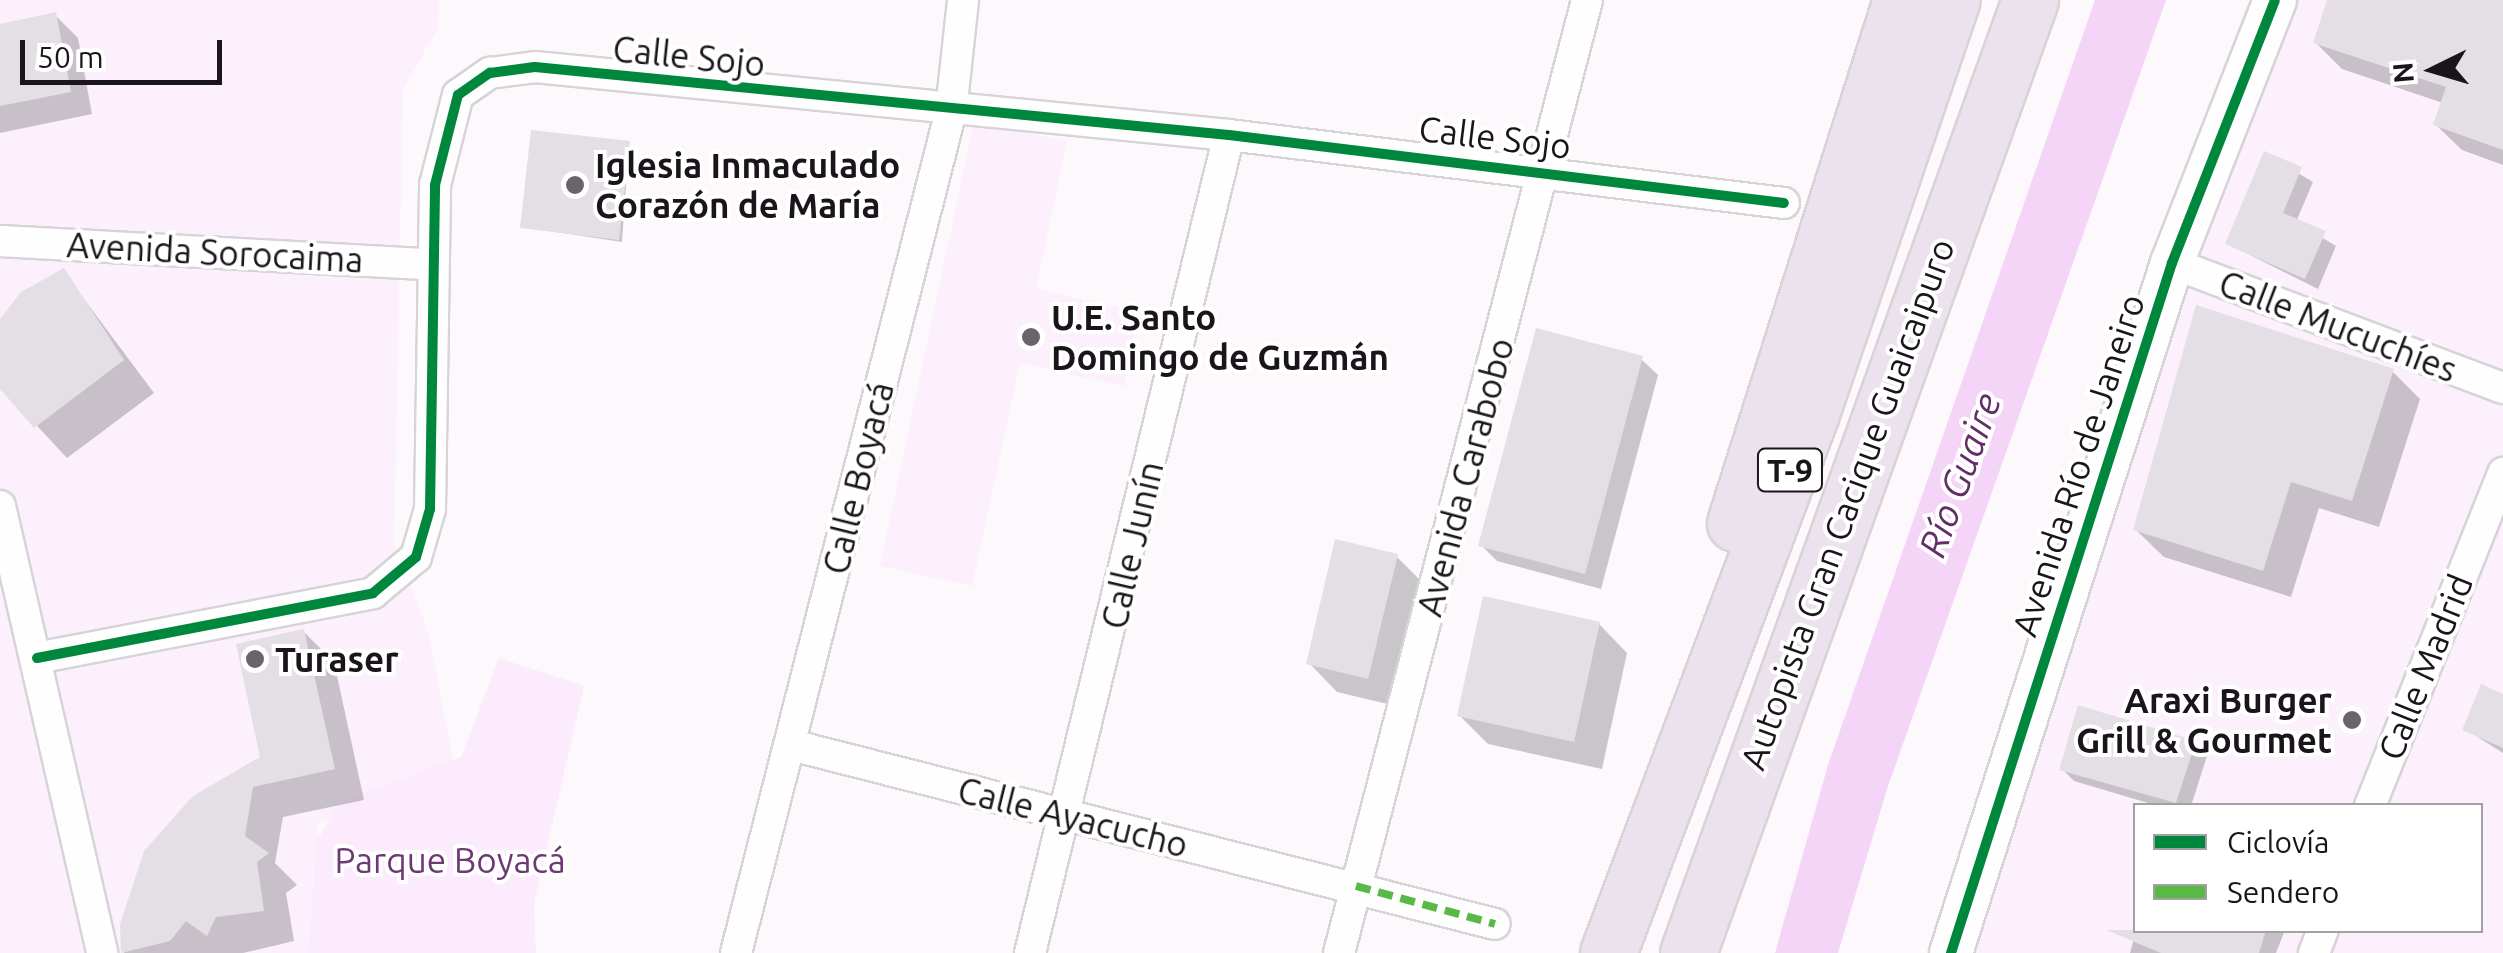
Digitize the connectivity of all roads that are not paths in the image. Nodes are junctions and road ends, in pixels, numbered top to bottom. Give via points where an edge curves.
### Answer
1 (963, 0) edge
2 (1587, 0) edge
3 (1901, 0) edge
4 (1952, 0) edge
5 (2030, 0) edge
6 (2275, 0) edge
7 (951, 112) junction
8 (1228, 135) junction
9 (1546, 169) junction
10 (1784, 203) dead end
11 (0, 242) edge
12 (2172, 263) junction
13 (430, 264) junction
14 (2503, 388) edge
15 (2503, 473) edge
16 (0, 506) edge
17 (36, 658) junction
18 (792, 744) junction
19 (2371, 803) edge
20 (1068, 817) junction
21 (1356, 886) junction
22 (1495, 924) dead end
23 (1611, 944) edge
24 (102, 953) edge
25 (736, 953) edge
26 (1030, 953) edge
27 (1339, 953) edge
28 (1688, 953) edge
29 (1951, 953) edge

1 - 7 street, Calle Boyacá
2 - 9 street, Avenida Carabobo
3 - 23 highway via 1810,268
4 - 23 highway, Autopista Gran Cacique Guaicaipuro / T-9 via 1810,416
5 - 28 highway, Autopista Gran Cacique Guaicaipuro / T-9
6 - 12 street, Avenida Río de Janeiro
7 - 8 street, Calle Sojo
7 - 13 street, Calle Sojo via 535,67 490,73 458,94 444,127
7 - 18 street, Calle Boyacá
8 - 9 street, Calle Sojo
8 - 20 street, Calle Junín
9 - 10 street, Calle Sojo
9 - 21 street, Avenida Carabobo
11 - 13 street, Avenida Sorocaima
12 - 14 street, Calle Mucuchíes
12 - 29 street, Avenida Río de Janeiro
13 - 17 street, Calle Sojo via 430,508 403,574 333,603
15 - 19 street, Calle Madrid
16 - 17 street
17 - 24 street
18 - 20 street, Calle Ayacucho
18 - 25 street, Calle Boyacá
20 - 21 street, Calle Ayacucho
20 - 26 street, Calle Junín
21 - 22 street, Calle Ayacucho
21 - 27 street, Avenida Carabobo

